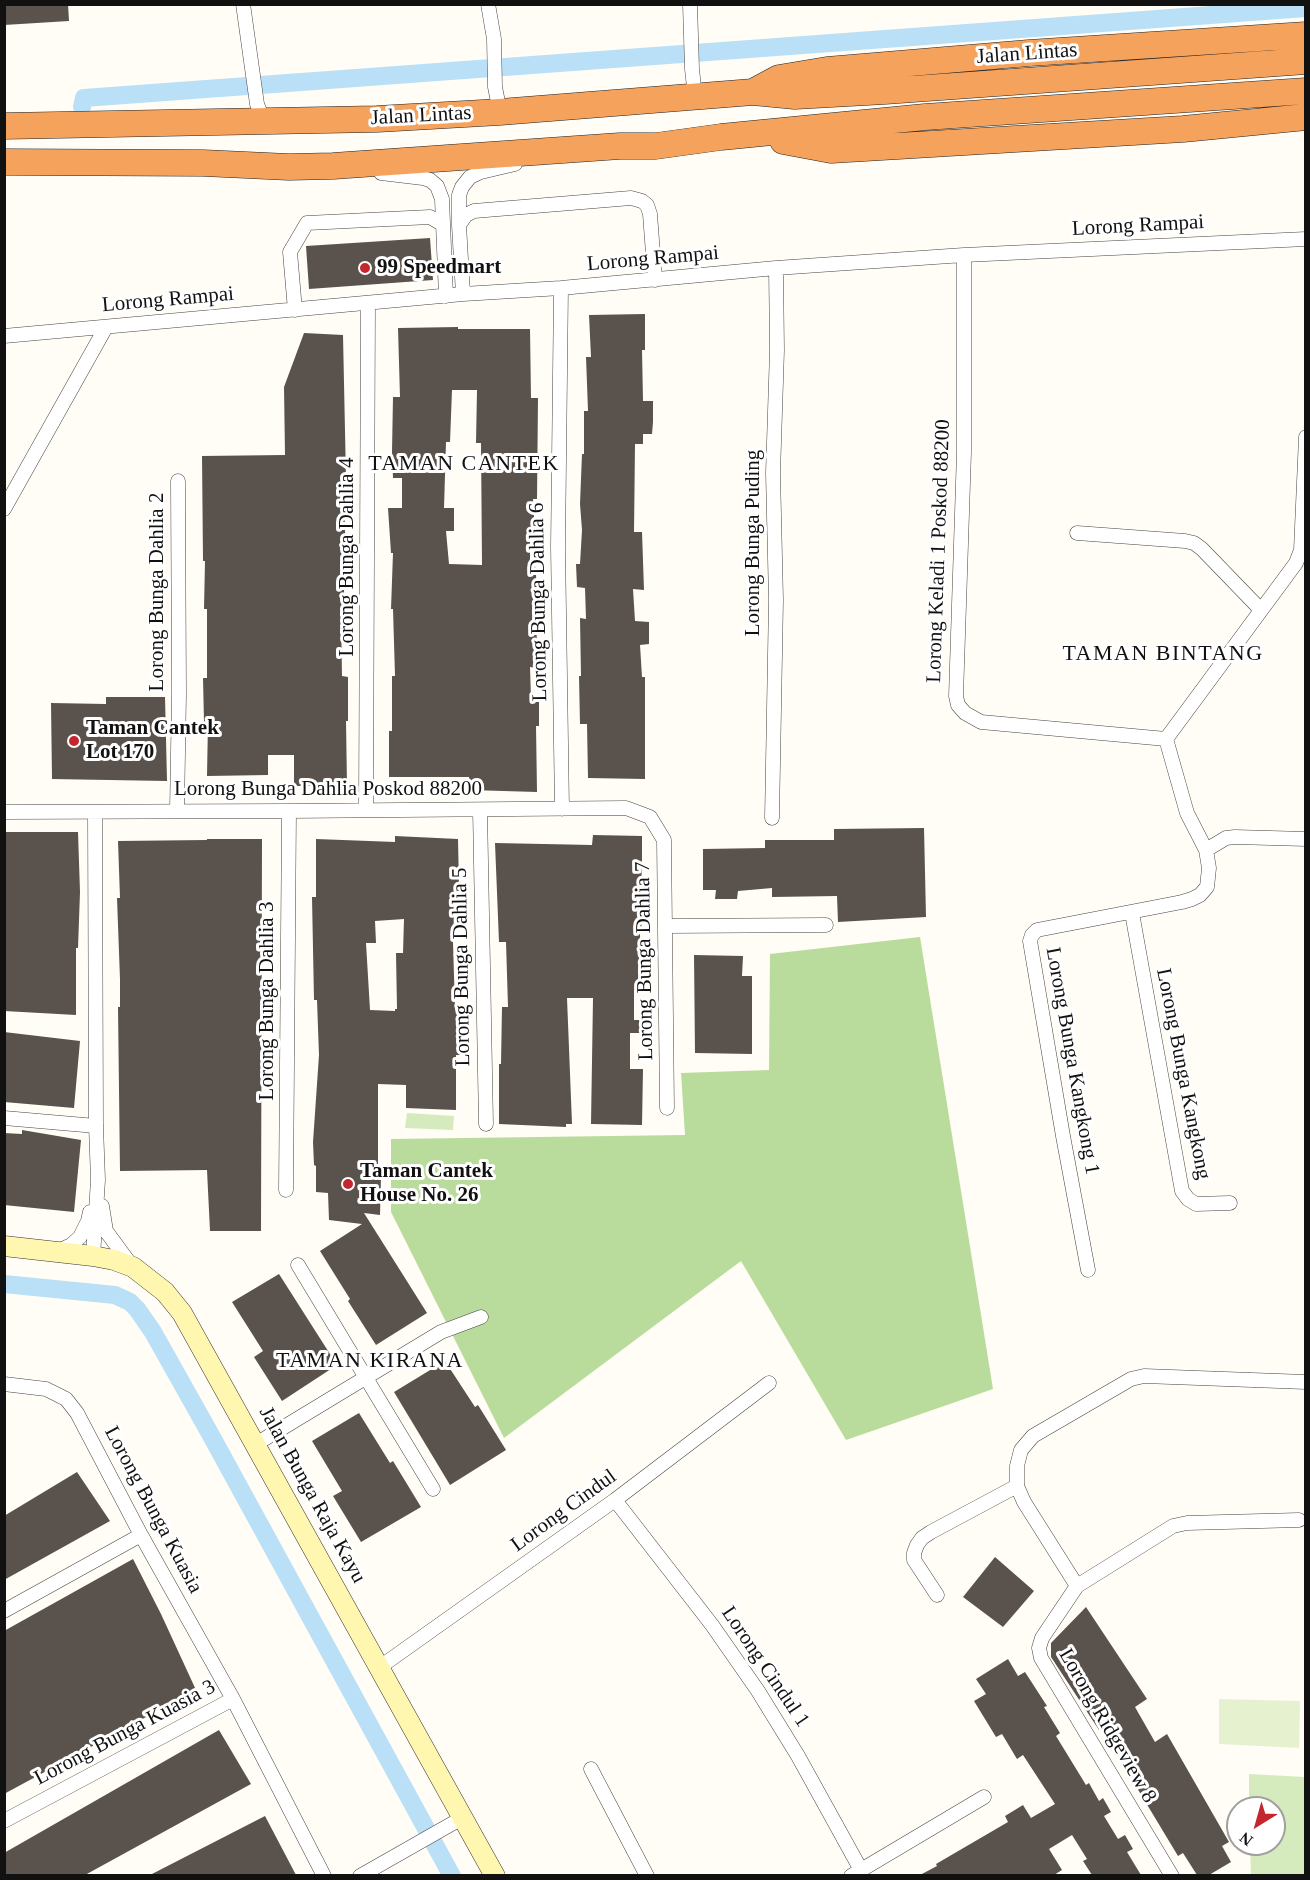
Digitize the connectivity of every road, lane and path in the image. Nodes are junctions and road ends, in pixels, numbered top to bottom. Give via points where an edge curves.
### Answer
1 (243, 4) edge
2 (488, 4) edge
3 (690, 4) edge
4 (1305, 35) edge
5 (1305, 61) edge
6 (1305, 90) edge
7 (753, 92) junction
8 (695, 96) junction
9 (4, 108) edge
10 (260, 112) junction
11 (500, 112) junction
12 (1305, 117) edge
13 (97, 125) junction
14 (4, 126) edge
15 (753, 135) junction
16 (620, 146) junction
17 (6, 166) edge
18 (333, 166) junction
19 (442, 224) junction
20 (459, 225) junction
21 (1305, 239) edge
22 (964, 255) junction
23 (776, 268) junction
24 (655, 280) junction
25 (561, 288) junction
26 (463, 294) junction
27 (446, 296) junction
28 (368, 304) junction
29 (295, 310) junction
30 (106, 327) junction
31 (4, 336) edge
32 (1305, 437) edge
33 (178, 481) dead end
34 (4, 508) edge
35 (1077, 533) dead end
36 (1261, 610) junction
37 (1166, 739) junction
38 (562, 809) junction
39 (366, 810) junction
40 (480, 810) junction
41 (177, 811) junction
42 (4, 812) edge
43 (95, 812) junction
44 (289, 812) junction
45 (650, 817) joint
46 (772, 818) dead end
47 (1305, 839) edge
48 (1206, 850) junction
49 (1132, 913) junction
50 (826, 925) dead end
51 (666, 926) junction
52 (667, 1108) dead end
53 (4, 1118) edge
54 (486, 1124) dead end
55 (96, 1126) junction
56 (98, 1180) junction
57 (286, 1190) dead end
58 (1230, 1203) dead end
59 (4, 1246) edge
60 (58, 1251) junction
61 (93, 1256) junction
62 (298, 1265) dead end
63 (133, 1267) junction
64 (1088, 1270) dead end
65 (481, 1317) dead end
66 (366, 1378) junction
67 (1305, 1382) edge
68 (769, 1383) dead end
69 (4, 1384) edge
70 (256, 1444) junction
71 (1017, 1486) junction
72 (432, 1489) dead end
73 (615, 1500) junction
74 (1299, 1520) dead end
75 (141, 1535) junction
76 (1077, 1586) junction
77 (937, 1594) dead end
78 (4, 1611) edge
79 (380, 1667) junction
80 (233, 1699) junction
81 (591, 1769) dead end
82 (984, 1797) dead end
83 (462, 1818) junction
84 (4, 1821) edge
85 (856, 1873) edge
86 (324, 1875) edge
87 (360, 1875) edge
88 (495, 1875) edge
89 (646, 1875) edge
90 (1172, 1875) edge

1 - 10 street
2 - 11 street
3 - 8 street
4 - 7 highway, Jalan Lintas via 827,70 779,78
5 - 7 highway, Jalan Lintas via 885,91 795,96
6 - 15 highway, Jalan Lintas via 925,117
7 - 8 highway, Jalan Lintas
8 - 11 highway, Jalan Lintas
9 - 13 highway, Jalan Lintas
10 - 11 highway, Jalan Lintas via 377,119
10 - 13 highway, Jalan Lintas
12 - 15 highway, Jalan Lintas via 1183,129 831,150
13 - 14 highway, Jalan Lintas
15 - 16 highway, Jalan Lintas
16 - 18 highway, Jalan Lintas
16 - 20 street via 470,177 459,195
17 - 18 highway, Jalan Lintas via 166,177
18 - 19 street via 430,180 442,199
19 - 27 street
19 - 29 street via 430,217 307,223 290,252
20 - 24 street via 474,211 631,198 642,201 650,214
20 - 26 street
21 - 22 street, Lorong Rampai
22 - 23 street, Lorong Rampai
22 - 37 street, Lorong Keladi 1 Poskod 88200 via 958,705 981,722
23 - 24 street, Lorong Rampai
23 - 46 street, Lorong Bunga Puding
24 - 25 street, Lorong Rampai
25 - 26 street, Lorong Rampai
25 - 38 street, Lorong Bunga Dahlia 6 via 558,547
26 - 27 street, Lorong Rampai
27 - 28 street, Lorong Rampai
28 - 29 street, Lorong Rampai
28 - 39 street, Lorong Bunga Dahlia 4
29 - 30 street, Lorong Rampai
30 - 31 street, Lorong Rampai
30 - 34 street
32 - 36 street via 1301,550 1289,574
33 - 41 street, Lorong Bunga Dahlia 2
35 - 36 street via 1194,543
36 - 37 street
37 - 48 street via 1187,813
38 - 40 street, Lorong Bunga Dahlia Poskod 88200
38 - 45 street, Lorong Bunga Dahlia Poskod 88200 via 626,808
39 - 40 street, Lorong Bunga Dahlia Poskod 88200
39 - 44 street, Lorong Bunga Dahlia Poskod 88200
40 - 54 street, Lorong Bunga Dahlia 5
41 - 43 street, Lorong Bunga Dahlia Poskod 88200
41 - 44 street, Lorong Bunga Dahlia Poskod 88200
42 - 43 street, Lorong Bunga Dahlia Poskod 88200
43 - 55 street
44 - 57 street, Lorong Bunga Dahlia 3
45 - 51 street, Lorong Bunga Dahlia 7 via 664,840
47 - 48 street via 1234,837
48 - 49 street, Lorong Bunga Kangkong 1 via 1209,879 1200,895
49 - 58 street, Lorong Bunga Kangkong via 1182,1191 1196,1204
49 - 64 street, Lorong Bunga Kangkong 1 via 1037,930 1030,941
50 - 51 street
51 - 52 street, Lorong Bunga Dahlia 7
53 - 55 street
55 - 56 street
56 - 60 street via 80,1237
56 - 61 street
56 - 63 street via 105,1231
59 - 60 street, Jalan Bunga Raja Kayu
60 - 61 street, Jalan Bunga Raja Kayu
61 - 63 street, Jalan Bunga Raja Kayu
62 - 66 street
63 - 70 street, Jalan Bunga Raja Kayu via 165,1292 182,1313
65 - 66 street via 441,1332
66 - 70 street
66 - 72 street
67 - 71 street via 1144,1376 1131,1379 1033,1436 1021,1450
68 - 73 street, Lorong Cindul
69 - 75 street, Lorong Bunga Kuasia via 46,1389 66,1399
70 - 79 street, Jalan Bunga Raja Kayu
71 - 76 street
71 - 77 street via 922,1538 914,1560
73 - 79 street, Lorong Cindul
73 - 85 street, Lorong Cindul 1 via 758,1691 798,1756
74 - 76 street, Lorong Ridgeview 8 via 1173,1526
75 - 78 street
75 - 80 street, Lorong Bunga Kuasia
76 - 90 street, Lorong Ridgeview 8 via 1042,1638 1041,1658
79 - 83 street, Jalan Bunga Raja Kayu
80 - 84 street, Lorong Bunga Kuasia 3
80 - 86 street, Lorong Bunga Kuasia
81 - 89 street
82 - 85 street
83 - 87 street
83 - 88 street, Jalan Bunga Raja Kayu

